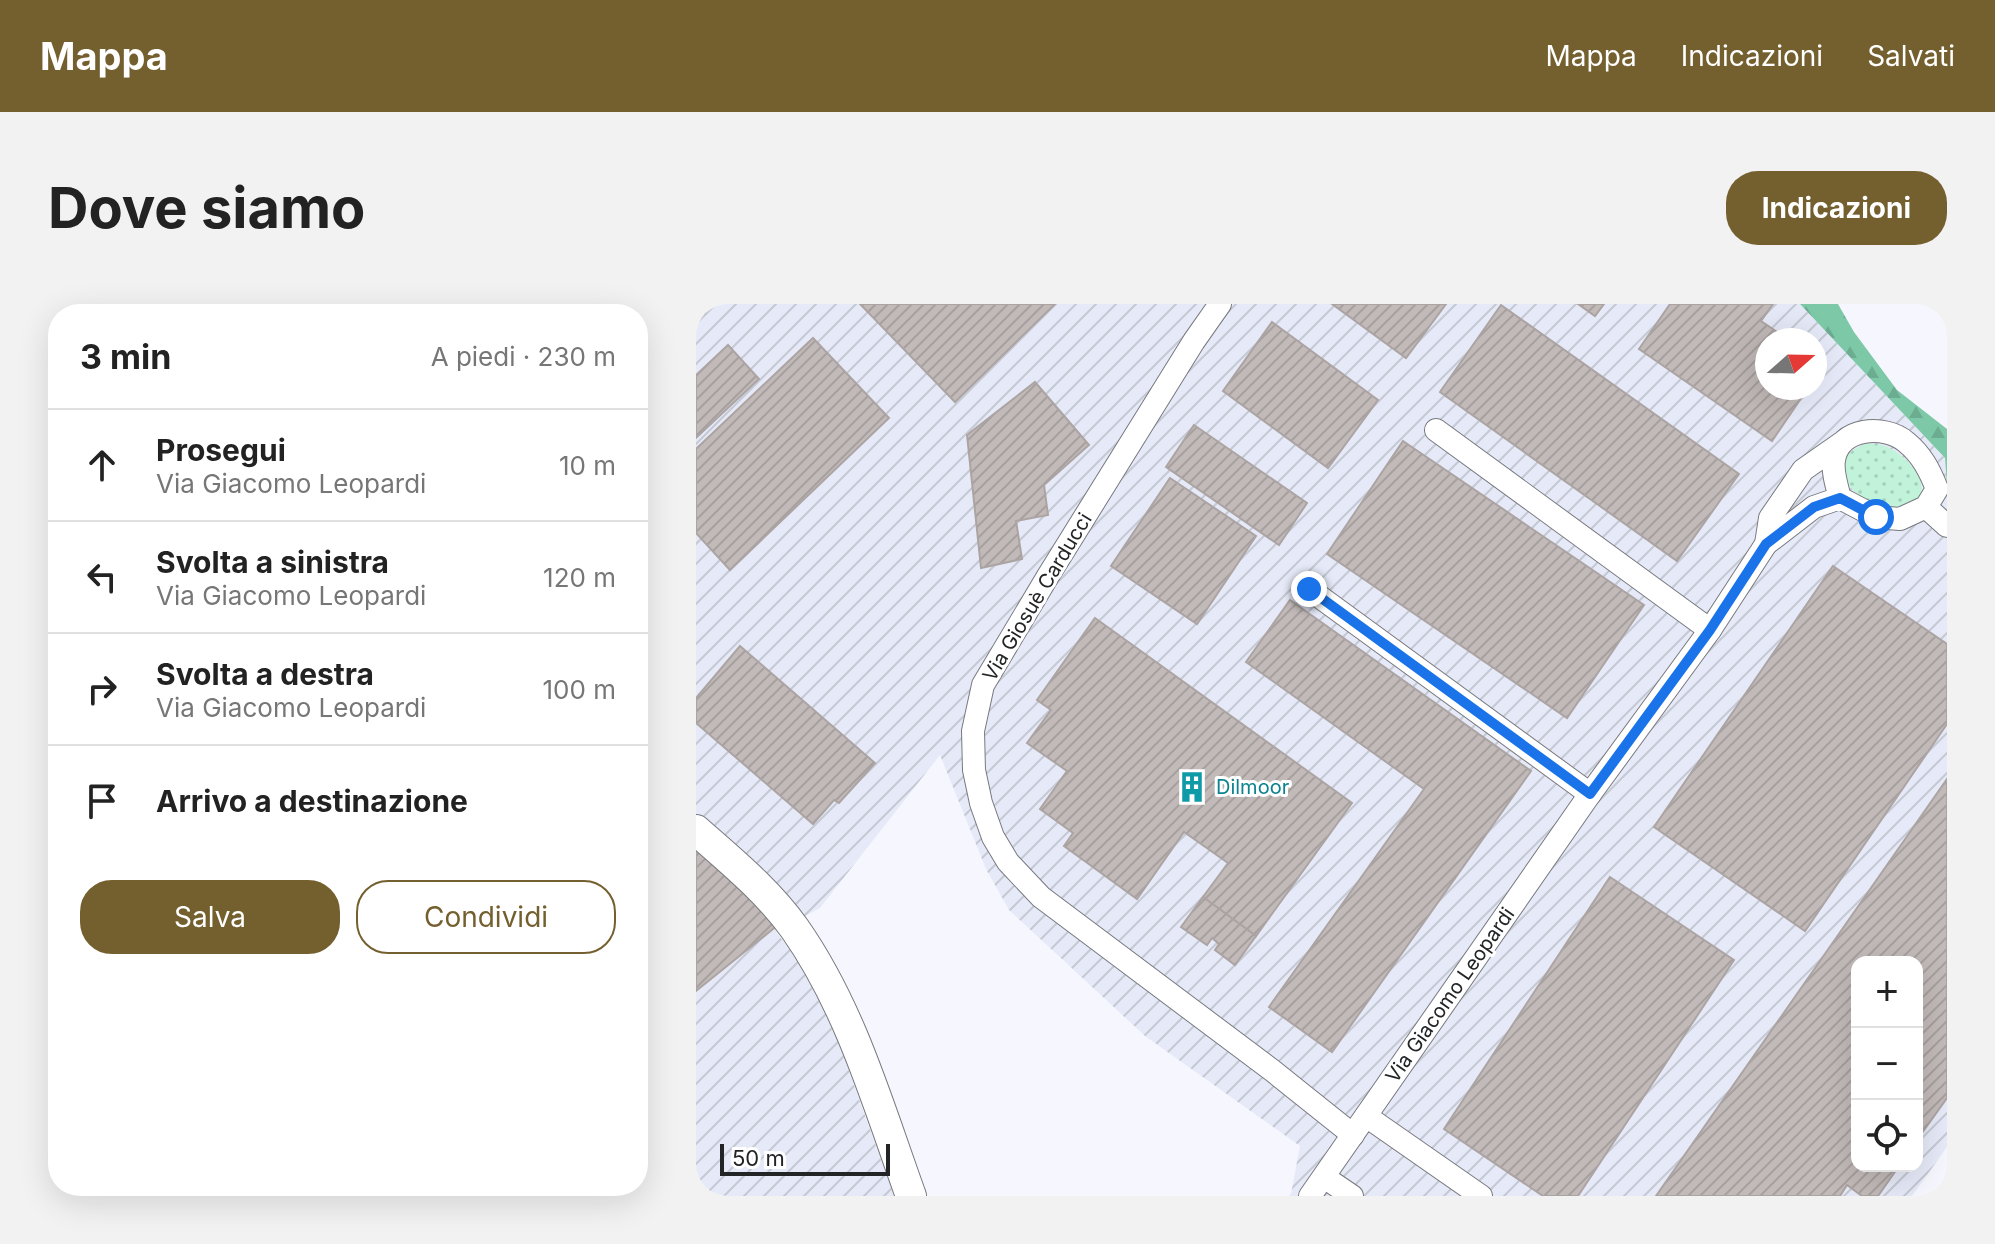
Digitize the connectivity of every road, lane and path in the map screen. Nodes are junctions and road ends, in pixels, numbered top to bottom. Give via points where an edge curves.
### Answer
1 (1220, 304) edge
2 (1436, 430) dead end
3 (1843, 442) junction
4 (1840, 498) junction
5 (1926, 507) junction
6 (1947, 526) edge
7 (1766, 544) junction
8 (1309, 589) dead end
9 (1710, 630) junction
10 (1590, 794) junction
11 (696, 830) edge
12 (1366, 1116) junction
13 (1353, 1135) junction
14 (1324, 1177) junction
15 (911, 1196) edge
16 (1310, 1196) edge
17 (1352, 1196) edge
18 (1481, 1196) edge

1 - 13 street, Via Giosuè Carducci via 983,685 973,731 974,770 993,837 1041,897
2 - 9 street
3 - 4 street via 1834,460
3 - 5 street, Via Giacomo Leopardi via 1859,432 1885,431 1905,440 1927,464 1937,489
3 - 7 street, Via Giacomo Leopardi via 1803,470 1770,518
4 - 5 street via 1876,517 1900,519
4 - 7 street, Via Giacomo Leopardi via 1814,507
5 - 6 street
7 - 9 street, Via Giacomo Leopardi
8 - 10 street
9 - 10 street, Via Giacomo Leopardi
10 - 12 street, Via Giacomo Leopardi
11 - 15 street via 761,888 826,977
12 - 13 street, Via Giacomo Leopardi
12 - 18 street
13 - 14 street, Via Giacomo Leopardi
14 - 16 street, Via Giacomo Leopardi
14 - 17 street

